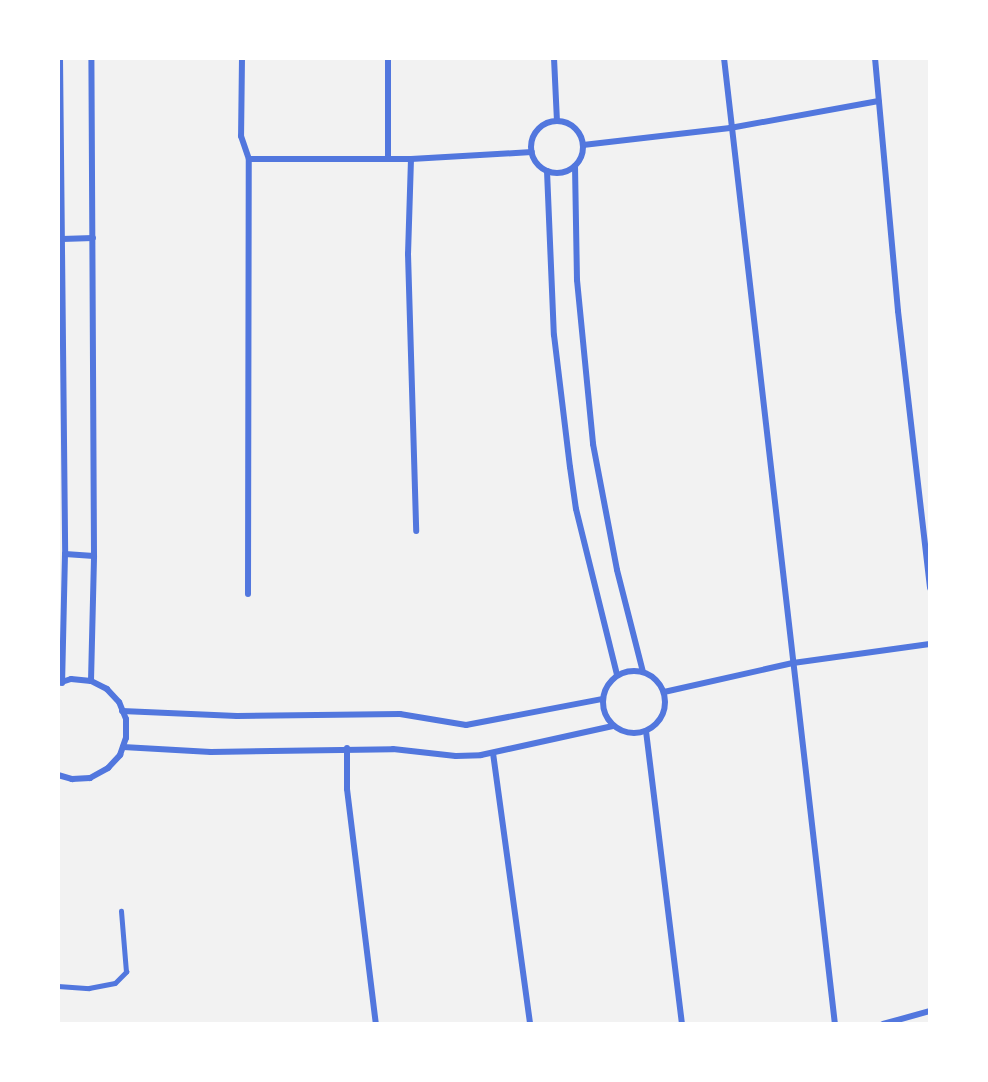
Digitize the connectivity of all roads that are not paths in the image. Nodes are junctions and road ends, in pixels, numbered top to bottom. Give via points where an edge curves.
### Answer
1 (60, 58) edge
2 (91, 58) edge
3 (242, 58) edge
4 (388, 58) edge
5 (554, 58) edge
6 (724, 58) edge
7 (875, 58) edge
8 (879, 101) junction
9 (557, 121) junction
10 (730, 128) junction
11 (583, 145) junction
12 (532, 152) junction
13 (249, 159) junction
14 (388, 159) junction
15 (411, 159) junction
16 (575, 166) junction
17 (547, 171) junction
18 (62, 238) junction
19 (93, 238) junction
20 (416, 531) dead end
21 (65, 554) junction
22 (94, 556) junction
23 (930, 588) edge
24 (248, 594) dead end
25 (930, 644) edge
26 (793, 663) junction
27 (643, 672) junction
28 (617, 675) junction
29 (91, 681) junction
30 (60, 683) edge
31 (664, 693) junction
32 (602, 699) junction
33 (122, 711) junction
34 (614, 726) junction
35 (646, 731) junction
36 (123, 747) junction
37 (347, 748) junction
38 (493, 753) junction
39 (58, 775) edge
40 (121, 911) dead end
41 (58, 986) edge
42 (930, 1011) edge
43 (376, 1023) edge
44 (530, 1023) edge
45 (682, 1023) edge
46 (835, 1023) edge
47 (884, 1023) edge

1 - 18 street
2 - 19 street
3 - 13 street via 241,136
4 - 14 street
5 - 9 street
6 - 10 street
7 - 8 street
8 - 10 street
8 - 23 street
9 - 11 street via 572,125
9 - 12 street via 537,130
10 - 11 street
10 - 26 street
11 - 16 street
12 - 15 street
12 - 17 street
13 - 14 street
13 - 24 street
14 - 15 street
15 - 20 street via 408,254
16 - 17 street via 562,173
16 - 27 street via 577,279 593,444 615,559
17 - 28 street via 554,335 570,467 576,509
18 - 19 street
18 - 21 street
19 - 22 street
21 - 22 street
21 - 30 street
22 - 29 street
25 - 26 street
26 - 31 street
26 - 46 street
27 - 28 street
27 - 31 street via 652,676
28 - 32 street
29 - 30 street via 71,679
29 - 33 street via 107,689
31 - 35 street via 664,711
32 - 33 street via 466,725 376,713 237,716
32 - 34 street via 607,719
33 - 36 street via 126,738
34 - 35 street via 629,733
34 - 38 street
35 - 45 street
36 - 37 street via 211,752
36 - 39 street via 108,768 90,778
37 - 38 street via 418,750 456,756
37 - 43 street via 347,789
38 - 44 street
40 - 41 lane via 126,972 114,984 89,988
42 - 47 street

